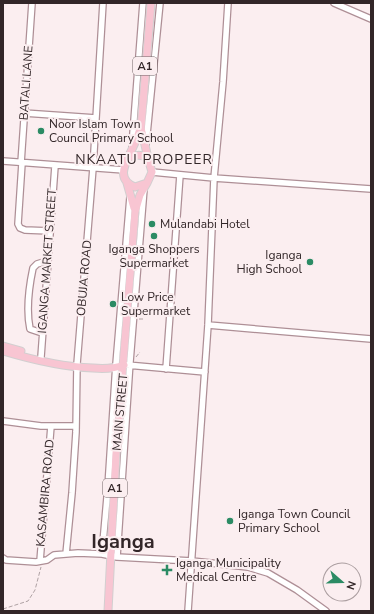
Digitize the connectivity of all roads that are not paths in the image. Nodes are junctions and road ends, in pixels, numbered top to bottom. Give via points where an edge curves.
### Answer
1 (32, 3) edge
2 (103, 3) edge
3 (143, 3) edge
4 (151, 3) edge
5 (160, 3) edge
6 (228, 3) edge
7 (334, 3) edge
8 (371, 19) edge
9 (24, 113) junction
10 (96, 118) junction
11 (141, 128) junction
12 (145, 150) junction
13 (132, 151) junction
14 (128, 158) junction
15 (148, 158) junction
16 (3, 161) edge
17 (22, 163) junction
18 (55, 166) junction
19 (93, 168) junction
20 (124, 170) junction
21 (152, 172) junction
22 (180, 175) junction
23 (214, 178) junction
24 (127, 183) junction
25 (146, 186) junction
26 (371, 189) edge
27 (130, 192) junction
28 (135, 212) junction
29 (50, 231) junction
30 (47, 261) junction
31 (208, 325) junction
32 (42, 333) junction
33 (371, 339) edge
34 (3, 346) edge
35 (3, 351) edge
36 (41, 357) junction
37 (77, 366) junction
38 (121, 366) junction
39 (166, 369) junction
40 (205, 372) junction
41 (3, 421) edge
42 (51, 426) junction
43 (76, 426) junction
44 (66, 554) junction
45 (102, 554) junction
46 (114, 556) junction
47 (3, 558) edge
48 (40, 561) junction
49 (192, 561) junction
50 (108, 611) edge
51 (188, 611) edge
52 (326, 611) edge

1 - 9 street, BATALI LANE
2 - 10 street, OBUJA ROAD
3 - 13 street
4 - 11 main road, A1
5 - 12 street
6 - 23 street
7 - 8 street
9 - 10 street
9 - 17 street, BATALI LANE
10 - 19 street, OBUJA ROAD
11 - 12 main road, A1
11 - 13 main road, A1
12 - 15 main road, A1
13 - 14 main road, A1
14 - 15 main road via 135,155
14 - 20 main road, A1
15 - 21 main road, A1
16 - 17 street
17 - 18 street
17 - 29 street, BATALI LANE via 18,224 25,230
18 - 19 street
18 - 29 street, IGANGA MARKET STREET
19 - 20 street
19 - 37 street, OBUJA ROAD
20 - 24 main road, MAIN STREET / A1
21 - 22 street
21 - 25 main road, MAIN STREET / A1
22 - 23 street
22 - 39 street
23 - 26 street
23 - 31 street
24 - 25 main road via 136,187
24 - 27 main road, MAIN STREET / A1
25 - 28 main road, MAIN STREET / A1 via 140,195
25 - 38 street, MAIN STREET
27 - 28 main road, MAIN STREET / A1
27 - 38 street, MAIN STREET
28 - 38 main road, MAIN STREET / A1
29 - 30 street, IGANGA MARKET STREET
30 - 32 street, IGANGA MARKET STREET
30 - 32 street via 33,268 30,282 30,329
31 - 33 street
31 - 40 street
32 - 36 street, IGANGA MARKET STREET
34 - 36 main road
35 - 37 main road via 53,364
36 - 37 main road
37 - 38 main road
37 - 43 street, OBUJA ROAD
38 - 39 street
38 - 45 street, MAIN STREET
38 - 46 main road, MAIN STREET / A1
39 - 40 street
40 - 49 street
41 - 42 street
42 - 43 street
42 - 48 street, KASAMBIRA ROAD
43 - 44 street, OBUJA ROAD
44 - 45 street
44 - 48 street via 54,555
45 - 46 street
46 - 49 street
46 - 50 main road, MAIN STREET / A1
47 - 48 street via 25,562
49 - 51 street
49 - 52 street via 248,567 268,573

